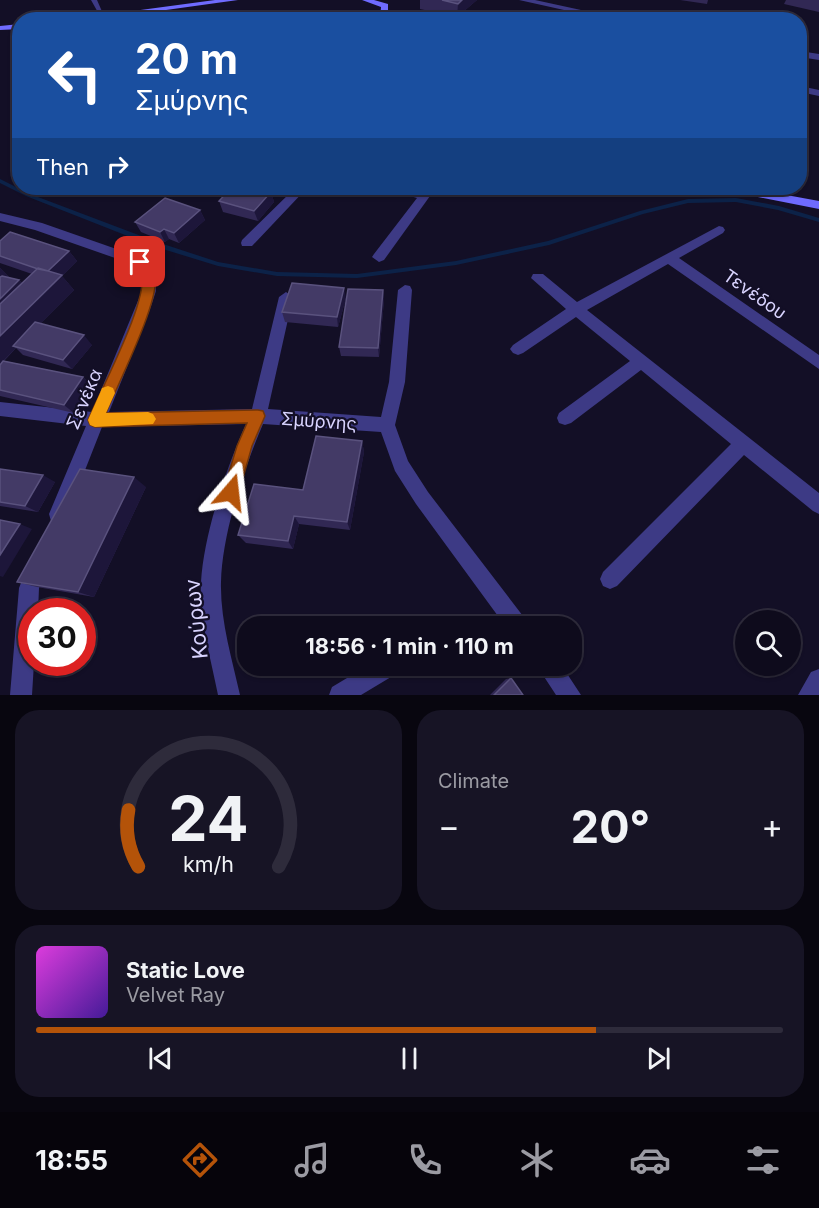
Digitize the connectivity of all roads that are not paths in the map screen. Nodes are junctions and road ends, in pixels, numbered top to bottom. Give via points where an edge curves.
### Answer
1 (234, 0) edge
2 (366, 0) edge
3 (523, 0) edge
4 (128, 12) edge
5 (385, 12) edge
6 (582, 12) edge
7 (294, 195) edge
8 (421, 195) edge
9 (782, 195) edge
10 (819, 205) edge
11 (0, 218) edge
12 (719, 230) dead end
13 (247, 243) dead end
14 (379, 257) dead end
15 (668, 257) junction
16 (538, 278) dead end
17 (405, 290) dead end
18 (286, 297) edge
19 (576, 309) junction
20 (518, 349) dead end
21 (640, 362) junction
22 (819, 363) edge
23 (0, 409) edge
24 (258, 416) junction
25 (565, 418) dead end
26 (95, 420) junction
27 (387, 425) junction
28 (743, 444) junction
29 (819, 505) edge
30 (54, 525) edge
31 (41, 556) edge
32 (610, 579) dead end
33 (511, 616) edge
34 (371, 676) edge
35 (556, 676) edge
36 (819, 680) edge
37 (21, 695) edge
38 (229, 695) edge
39 (340, 695) edge
40 (570, 695) edge
41 (809, 695) edge

1 - 4 main road
2 - 5 main road via 386,6
3 - 6 street
7 - 13 street
8 - 14 street via 424,196
9 - 10 main road
11 - 26 street, Σενέκα via 109,249 140,262 149,274 149,291 142,312
12 - 15 street
15 - 19 street
15 - 22 street, Τενέδου
16 - 19 street
17 - 27 street via 397,382
18 - 24 street, Κούρων
19 - 20 street
19 - 21 street
21 - 25 street
21 - 28 street
23 - 26 street, Σμύρνης
24 - 26 street, Σμύρνης
24 - 27 street, Σμύρνης
24 - 38 street, Κούρων via 217,538 211,583 215,628
26 - 30 street, Σενέκα
27 - 33 street via 401,465 422,498
28 - 29 street
28 - 32 street
31 - 37 street via 29,588
34 - 39 street
35 - 40 street
36 - 41 street

